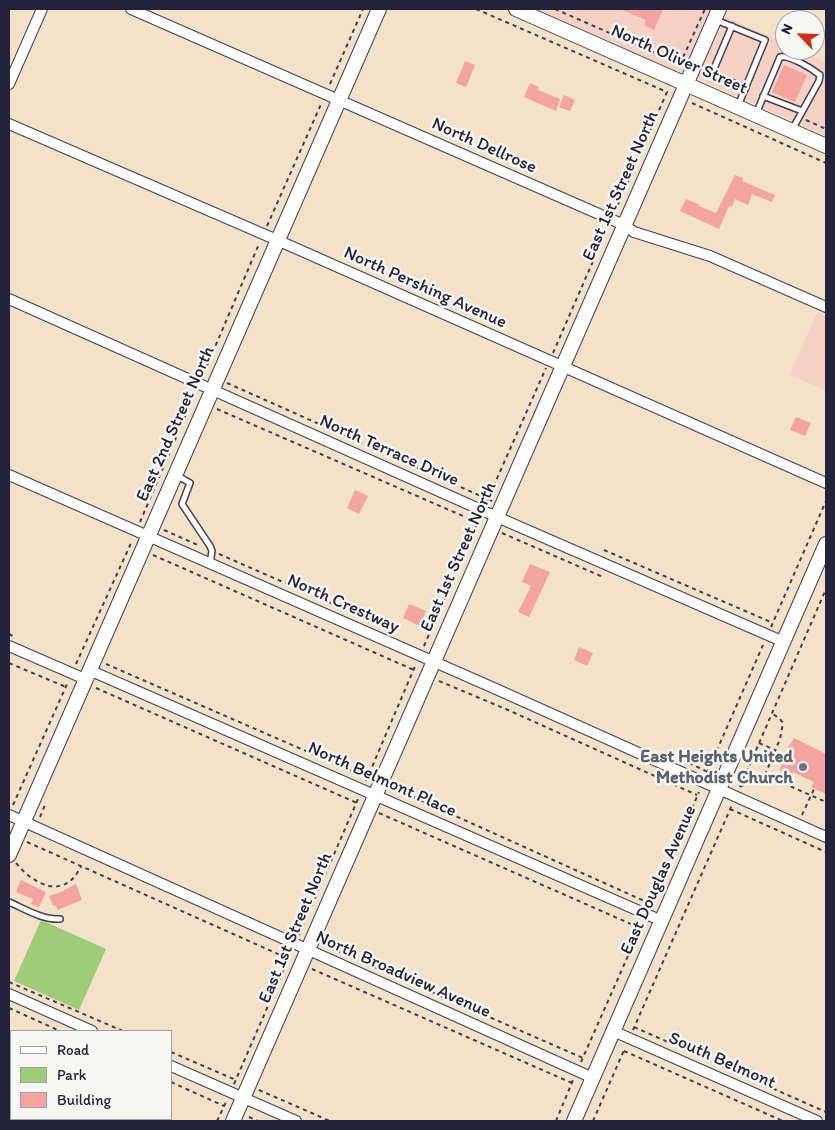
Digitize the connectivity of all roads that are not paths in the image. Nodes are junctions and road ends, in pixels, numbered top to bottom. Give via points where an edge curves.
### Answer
1 (42, 9) edge
2 (131, 9) edge
3 (378, 9) edge
4 (516, 9) edge
5 (717, 14) edge
6 (732, 26) junction
7 (9, 84) edge
8 (686, 84) junction
9 (746, 88) junction
10 (763, 96) junction
11 (332, 97) junction
12 (738, 107) junction
13 (802, 111) junction
14 (755, 114) junction
15 (9, 124) edge
16 (791, 130) junction
17 (826, 146) edge
18 (618, 222) junction
19 (277, 240) junction
20 (9, 299) edge
21 (826, 306) edge
22 (562, 366) junction
23 (208, 382) junction
24 (175, 474) junction
25 (9, 475) edge
26 (826, 483) edge
27 (494, 523) junction
28 (144, 528) junction
29 (826, 547) edge
30 (210, 564) junction
31 (784, 642) junction
32 (9, 646) edge
33 (434, 662) junction
34 (82, 674) junction
35 (719, 790) junction
36 (365, 799) junction
37 (10, 812) edge
38 (23, 822) junction
39 (826, 837) edge
40 (12, 858) edge
41 (9, 902) edge
42 (60, 919) dead end
43 (662, 921) junction
44 (301, 947) junction
45 (9, 994) edge
46 (90, 1030) edge
47 (613, 1031) junction
48 (172, 1066) edge
49 (593, 1078) junction
50 (243, 1098) junction
51 (235, 1117) edge
52 (296, 1121) edge
53 (574, 1121) edge
54 (817, 1121) edge

1 - 7 street
2 - 11 street, North Dellrose
3 - 11 street, East 2nd Street North
4 - 8 street, North Oliver Street
5 - 6 lane
5 - 8 street, East 1st Street North
6 - 9 lane via 765,40
6 - 9 lane via 713,72
8 - 12 street, North Oliver Street
8 - 18 street, East 1st Street North
9 - 12 lane
10 - 13 lane
10 - 13 lane via 780,57 785,56 820,75
10 - 14 lane
11 - 18 street, North Dellrose
11 - 19 street, East 2nd Street North
12 - 14 street, North Oliver Street
13 - 16 lane
14 - 16 street, North Oliver Street
15 - 19 street, North Pershing Avenue
16 - 17 street, North Oliver Street
18 - 21 street, North Dellrose via 634,232 710,256
18 - 22 street, East 1st Street North
19 - 22 street, North Pershing Avenue
19 - 23 street, East 2nd Street North
20 - 23 street, North Terrace Drive
22 - 26 street, North Pershing Avenue
22 - 27 street, East 1st Street North
23 - 24 street, East 2nd Street North
23 - 27 street, North Terrace Drive via 483,510
24 - 28 street, East 2nd Street North
24 - 30 lane via 190,483 182,504 210,546
25 - 28 street, North Crestway
27 - 31 street, North Terrace Drive
27 - 33 street, East 1st Street North
28 - 30 street, North Crestway
28 - 34 street, East 2nd Street North
29 - 31 street, East Douglas Avenue
30 - 33 street, North Crestway
31 - 35 street, East Douglas Avenue
32 - 34 street, North Belmont Place
33 - 35 street, North Crestway
33 - 36 street, East 1st Street North
34 - 36 street, North Belmont Place
34 - 38 street, East 2nd Street North
35 - 39 street, North Crestway via 738,792
35 - 43 street, East Douglas Avenue
36 - 43 street, North Belmont Place
36 - 44 street, East 1st Street North
37 - 38 street, North Broadview Avenue
38 - 40 street, East 2nd Street North
38 - 44 street, North Broadview Avenue
41 - 42 lane via 44,917
43 - 47 street, East Douglas Avenue
44 - 49 street, North Broadview Avenue
44 - 50 street, East 1st Street North
45 - 46 street
47 - 49 street, East Douglas Avenue
47 - 54 street, South Belmont
48 - 50 street
49 - 53 street, East Douglas Avenue
50 - 51 street, East 1st Street North
50 - 52 street

